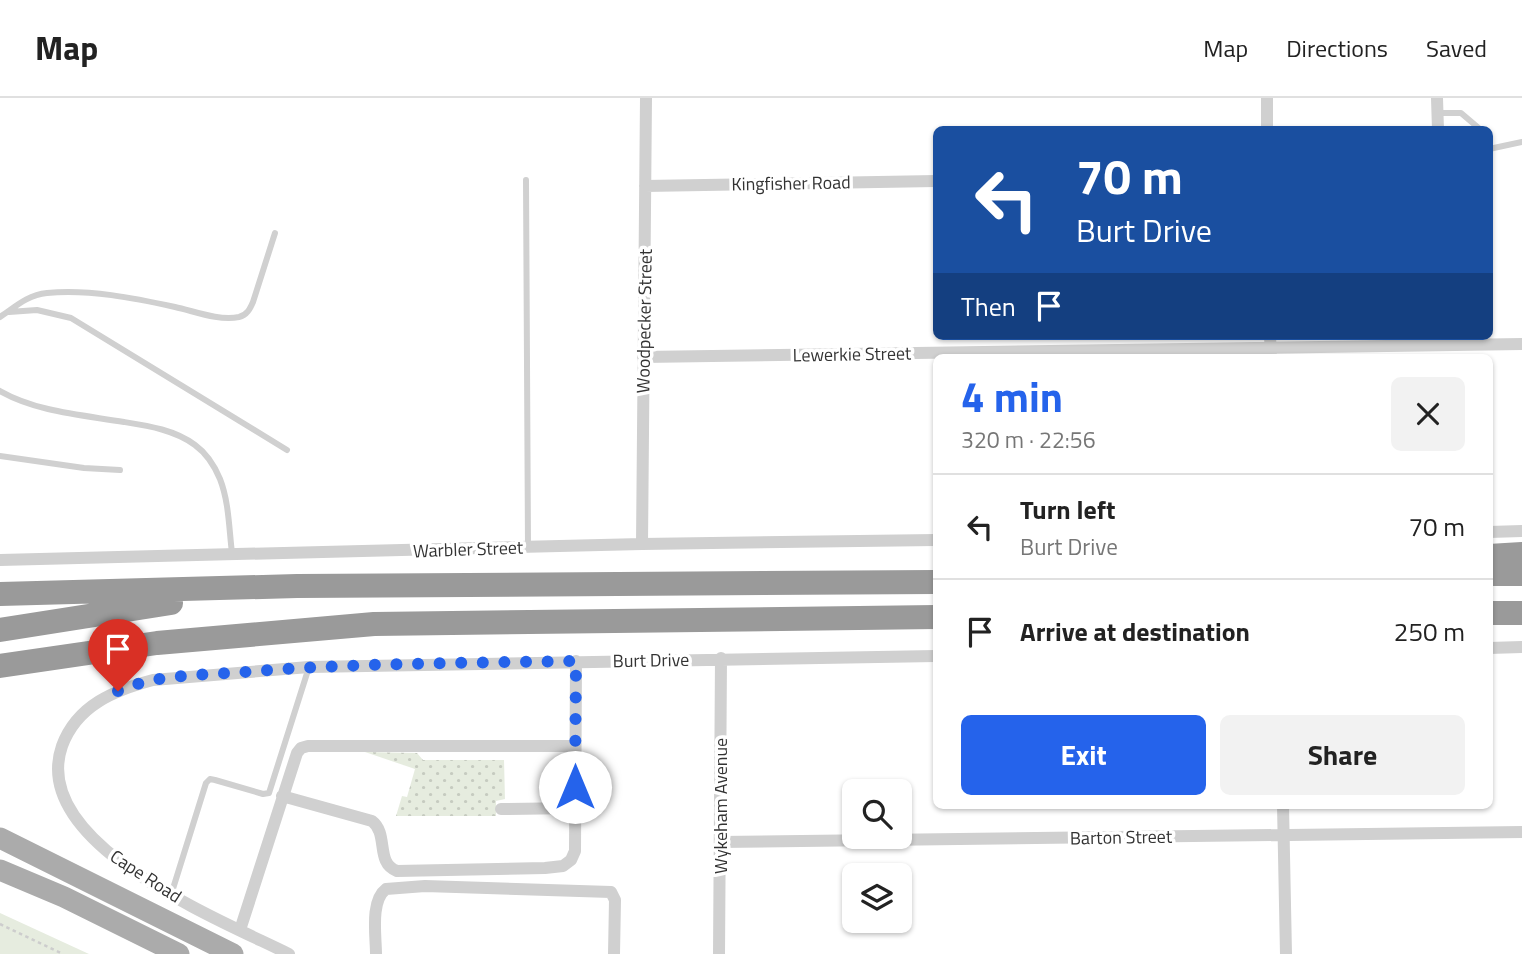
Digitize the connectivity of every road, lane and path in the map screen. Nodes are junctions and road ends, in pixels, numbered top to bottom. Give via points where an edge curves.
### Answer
1 (646, 98) edge
2 (1267, 98) edge
3 (1437, 98) edge
4 (1438, 113) junction
5 (1267, 126) edge
6 (1438, 126) edge
7 (1476, 126) edge
8 (1522, 142) edge
9 (1493, 148) edge
10 (526, 180) dead end
11 (933, 181) edge
12 (645, 186) junction
13 (275, 233) dead end
14 (7, 312) junction
15 (0, 317) edge
16 (1441, 340) edge
17 (1522, 344) edge
18 (1271, 347) edge
19 (643, 357) junction
20 (0, 391) edge
21 (287, 450) dead end
22 (0, 456) edge
23 (120, 470) dead end
24 (1522, 531) edge
25 (1493, 532) edge
26 (933, 540) edge
27 (642, 544) junction
28 (528, 547) junction
29 (1522, 554) edge
30 (232, 555) junction
31 (1493, 556) edge
32 (0, 560) edge
33 (1493, 574) edge
34 (1522, 574) edge
35 (933, 582) edge
36 (297, 586) junction
37 (0, 594) edge
38 (1493, 613) edge
39 (1522, 613) edge
40 (933, 617) edge
41 (0, 630) edge
42 (178, 640) junction
43 (1522, 647) edge
44 (1493, 648) edge
45 (933, 656) edge
46 (721, 658) junction
47 (576, 661) junction
48 (0, 666) edge
49 (309, 667) junction
50 (0, 677) edge
51 (575, 746) junction
52 (61, 751) joint
53 (282, 796) junction
54 (575, 808) junction
55 (501, 809) dead end
56 (1283, 809) edge
57 (1522, 832) edge
58 (1283, 835) junction
59 (0, 838) edge
60 (720, 842) junction
61 (0, 870) edge
62 (171, 895) junction
63 (0, 924) edge
64 (240, 930) junction
65 (63, 954) edge
66 (179, 954) edge
67 (233, 954) edge
68 (289, 954) edge
69 (376, 954) edge
70 (614, 954) edge
71 (719, 954) edge
72 (1286, 954) edge

1 - 12 street, Woodpecker Street
2 - 5 street
3 - 4 street
4 - 6 street
4 - 7 lane via 1461,113
8 - 9 lane
10 - 28 lane
11 - 12 street, Kingfisher Road
12 - 19 street, Woodpecker Street
13 - 14 lane via 253,302 240,317 83,293 33,296
14 - 15 lane
14 - 21 lane via 37,310 71,318
16 - 17 street, Lewerkie Street
16 - 18 street, Lewerkie Street
18 - 19 street, Lewerkie Street
19 - 27 street, Woodpecker Street
20 - 30 lane via 41,407 157,427 196,446 221,481
22 - 23 lane
24 - 25 street
26 - 27 street, Warbler Street
27 - 28 street, Warbler Street
28 - 30 street, Warbler Street
29 - 31 highway
30 - 32 street, Warbler Street
33 - 34 highway
35 - 36 highway
36 - 37 highway
36 - 41 highway
38 - 39 highway
40 - 42 highway via 396,623
42 - 48 highway
42 - 50 highway
43 - 44 street
45 - 46 street, Burt Drive
46 - 47 street, Burt Drive
46 - 60 street, Wykeham Avenue
47 - 49 street, Burt Drive
47 - 51 street
49 - 52 street, Burt Drive via 178,677 131,686 86,709 66,735
49 - 62 lane via 269,793 210,779 206,783
51 - 53 street via 308,746 297,753
51 - 54 street
52 - 62 street, Cape Road via 59,780 70,810 105,850
53 - 54 street via 372,821 381,833 388,866 397,870 563,866 575,850
53 - 64 street
54 - 55 street
56 - 58 street
57 - 58 street, Barton Street
58 - 60 street, Barton Street
58 - 72 street
59 - 67 main road, Cape Road
60 - 71 street, Wykeham Avenue
61 - 66 main road
62 - 64 street, Cape Road
63 - 65 path
64 - 68 street, Cape Road
69 - 70 street via 377,904 382,892 425,886 608,891 615,900

